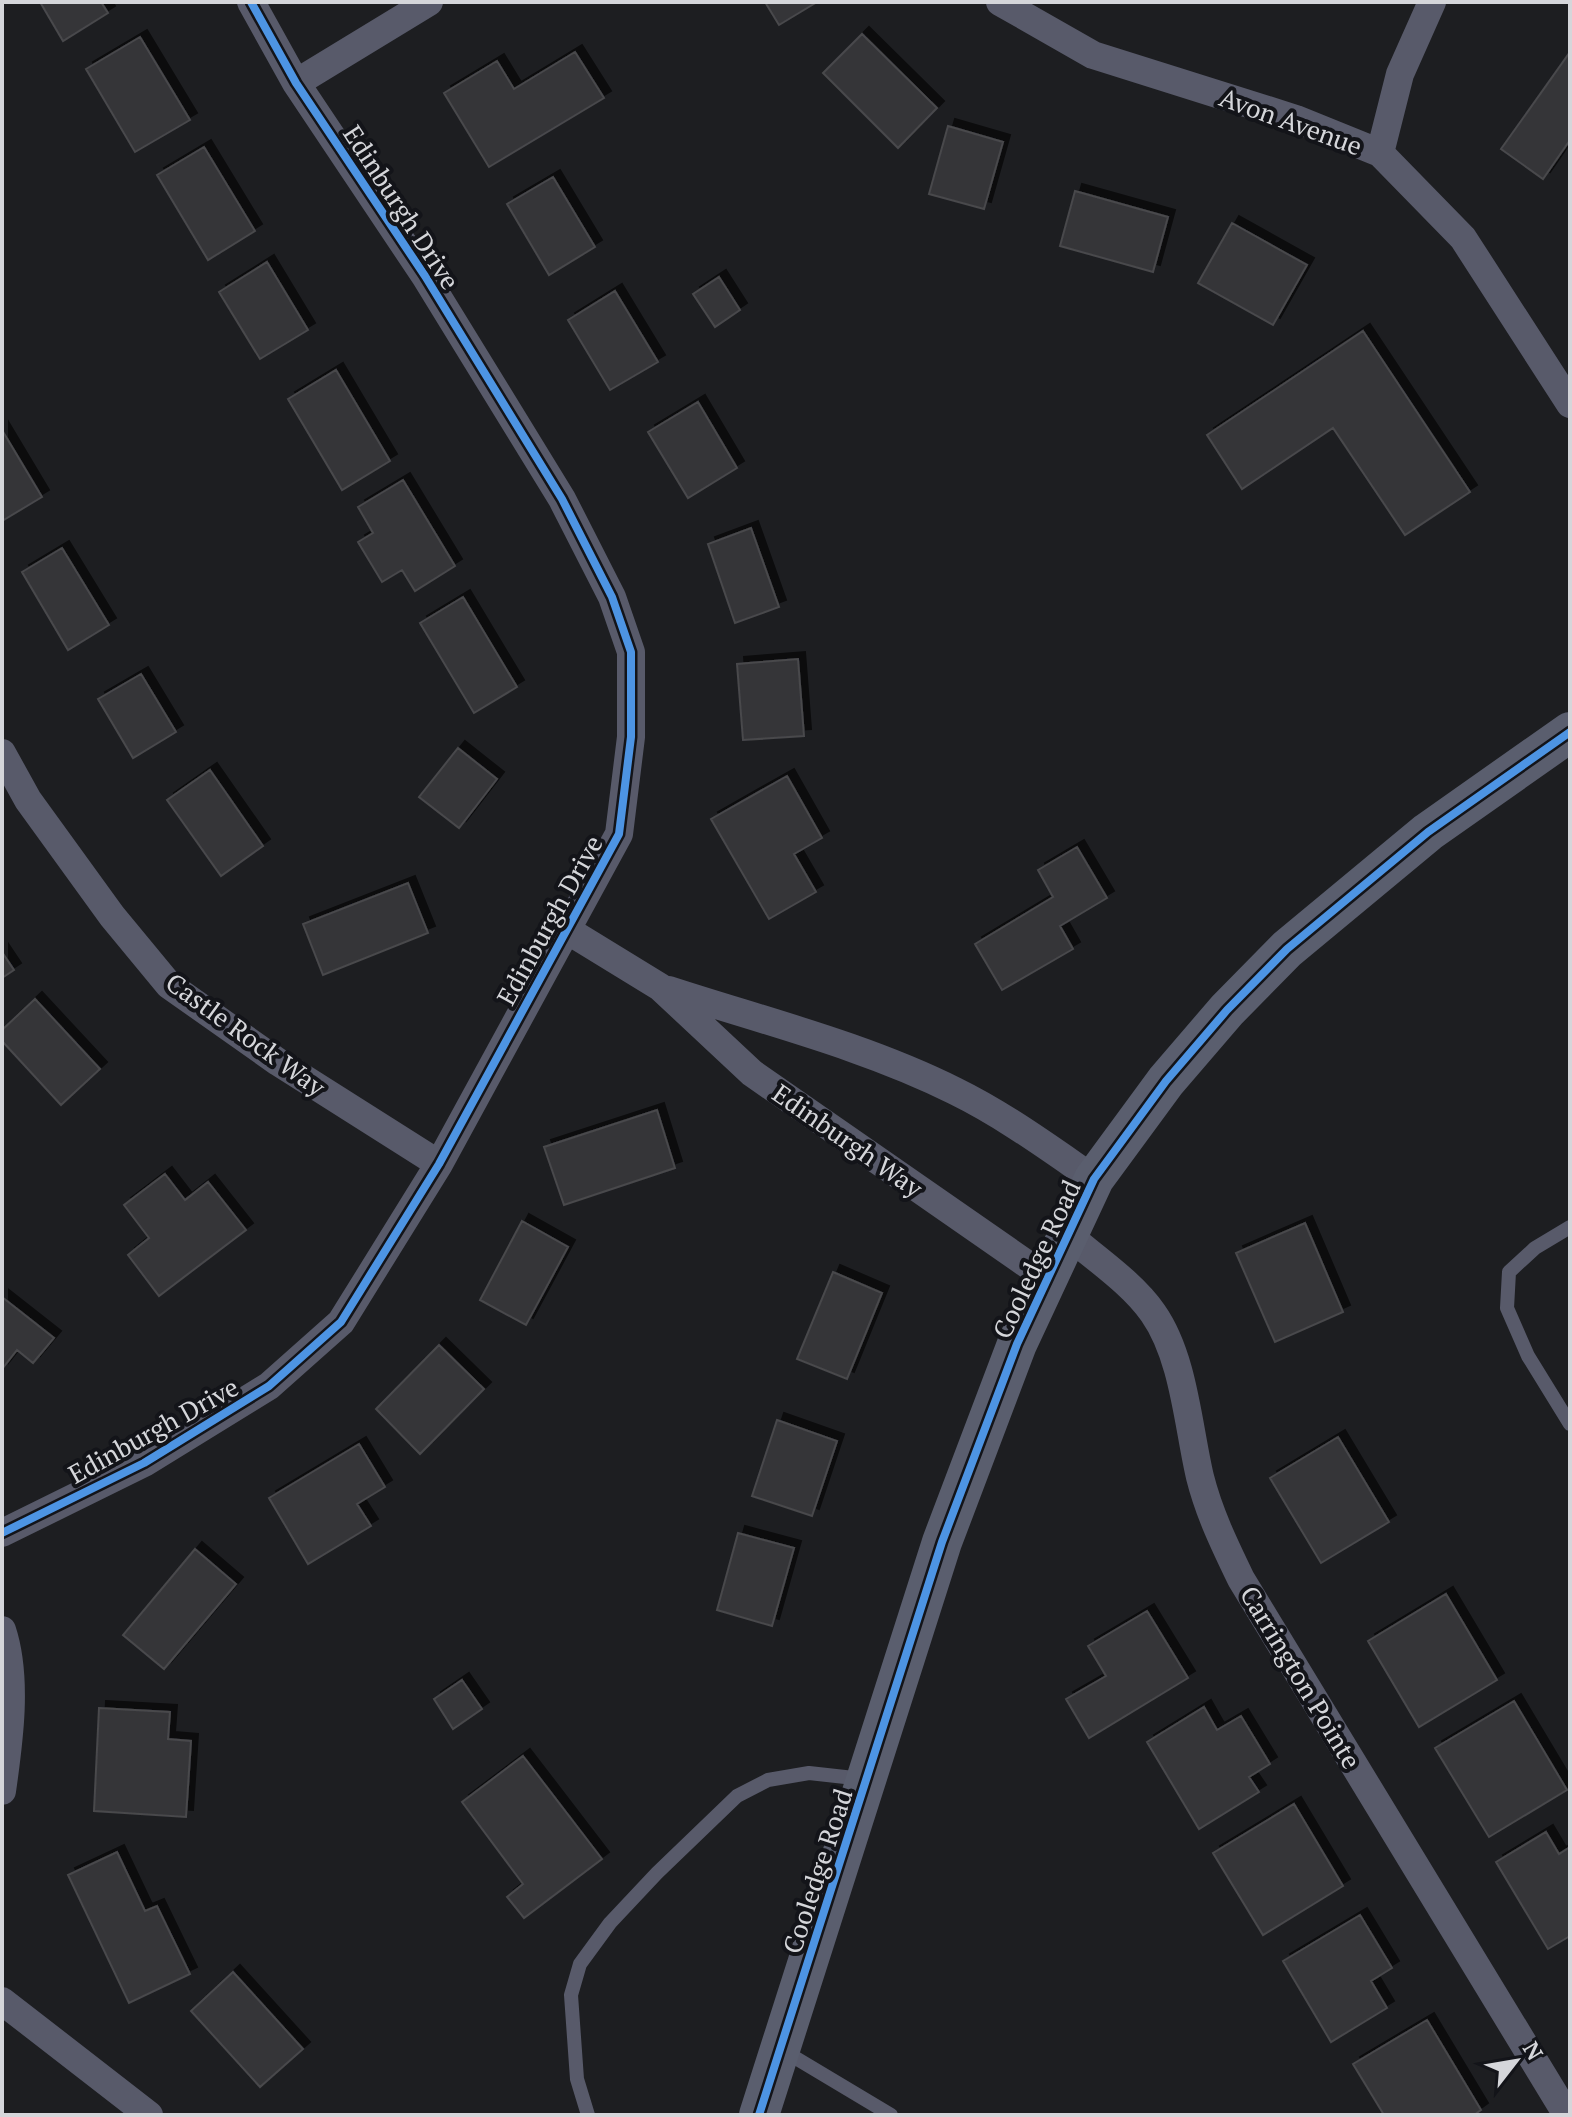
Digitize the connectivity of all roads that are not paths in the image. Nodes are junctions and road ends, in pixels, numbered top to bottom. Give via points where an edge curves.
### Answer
1 (251, 2) edge
2 (429, 2) edge
3 (1000, 2) edge
4 (1432, 2) edge
5 (296, 83) junction
6 (1380, 153) junction
7 (1570, 404) edge
8 (1570, 732) edge
9 (2, 753) edge
10 (567, 930) junction
11 (660, 987) junction
12 (439, 1164) junction
13 (1094, 1179) junction
14 (1570, 1227) edge
15 (1068, 1235) junction
16 (1047, 1278) junction
17 (1570, 1424) edge
18 (2, 1533) edge
19 (2, 1630) edge
20 (868, 1779) junction
21 (2, 1791) edge
22 (2, 2001) edge
23 (780, 2049) junction
24 (149, 2115) edge
25 (588, 2115) edge
26 (759, 2115) edge
27 (891, 2115) edge
28 (1567, 2115) edge

1 - 5 street, Edinburgh Drive
2 - 5 street
3 - 6 street, Avon Avenue via 1093,55 1296,119
4 - 6 street via 1400,74
5 - 10 street, Edinburgh Drive via 425,276 562,499 612,597 631,652 631,737 619,834
6 - 7 street, Avon Avenue via 1463,238
8 - 13 street, Cooledge Road via 1428,832 1287,949 1166,1081
9 - 12 street, Castle Rock Way via 28,800 169,985
10 - 11 street, Edinburgh Way
10 - 12 street, Edinburgh Drive
11 - 13 street, Edinburgh Way via 871,1055 956,1091
11 - 16 street, Edinburgh Way via 752,1073
12 - 18 street, Edinburgh Drive via 341,1322 269,1386 144,1463
13 - 15 street, Cooledge Road
14 - 17 lane via 1509,1272 1507,1308 1528,1356
15 - 16 street, Cooledge Road
15 - 28 street, Carrington Pointe via 1153,1313 1174,1359 1201,1480 1230,1557
16 - 20 street, Cooledge Road via 942,1542
19 - 21 street via 8,1648 10,1737
20 - 23 street, Cooledge Road
20 - 25 lane via 809,1773 768,1780 737,1796 610,1923 580,1964 571,1995 577,2079
22 - 24 street
23 - 26 street, Cooledge Road
23 - 27 lane

